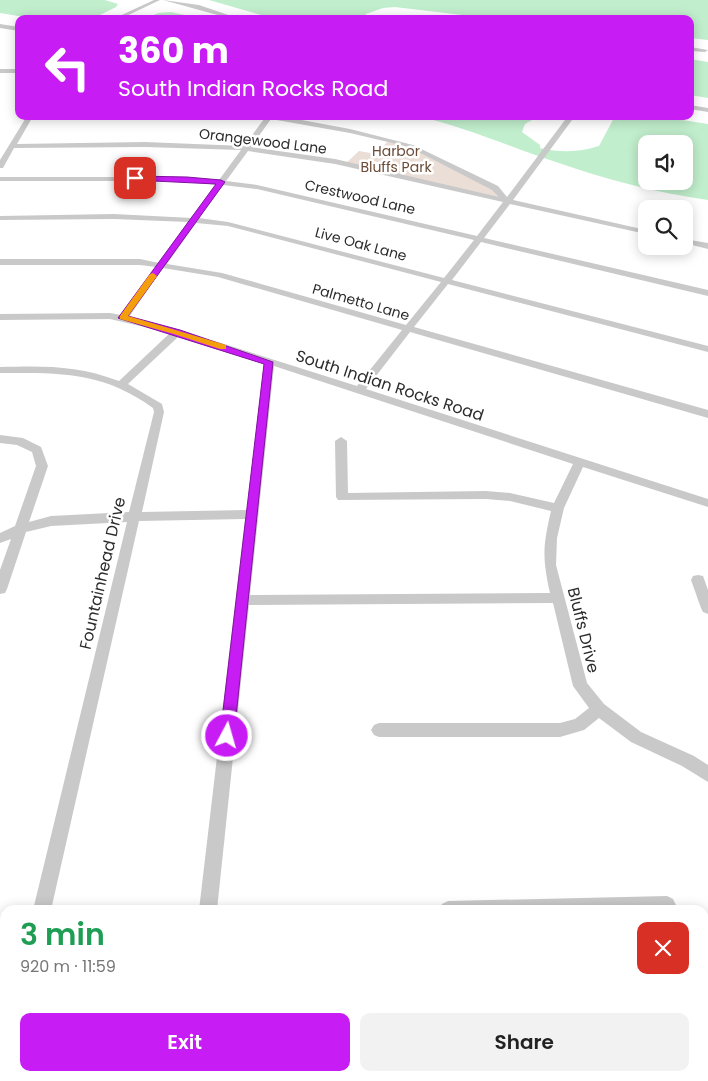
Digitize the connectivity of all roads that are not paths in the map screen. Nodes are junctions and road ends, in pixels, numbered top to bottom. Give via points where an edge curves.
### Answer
1 (158, 0) edge
2 (165, 0) edge
3 (124, 15) edge
4 (225, 15) edge
5 (0, 26) edge
6 (15, 29) edge
7 (694, 49) edge
8 (705, 50) dead end
9 (0, 71) edge
10 (15, 71) edge
11 (694, 108) edge
12 (708, 110) edge
13 (28, 120) edge
14 (266, 120) edge
15 (286, 120) edge
16 (569, 120) edge
17 (13, 146) junction
18 (246, 149) junction
19 (0, 166) edge
20 (0, 179) edge
21 (221, 182) junction
22 (506, 201) junction
23 (0, 218) edge
24 (194, 220) junction
25 (638, 230) edge
26 (480, 238) junction
27 (693, 243) edge
28 (708, 246) edge
29 (0, 262) edge
30 (161, 264) junction
31 (445, 280) junction
32 (708, 293) edge
33 (0, 318) edge
34 (123, 318) junction
35 (406, 329) junction
36 (177, 332) junction
37 (708, 349) edge
38 (268, 362) junction
39 (0, 370) edge
40 (120, 386) junction
41 (360, 390) junction
42 (708, 414) edge
43 (0, 439) edge
44 (341, 441) dead end
45 (579, 462) junction
46 (708, 503) edge
47 (558, 508) junction
48 (250, 514) junction
49 (134, 517) junction
50 (21, 529) junction
51 (0, 538) edge
52 (698, 580) dead end
53 (0, 589) edge
54 (558, 598) junction
55 (242, 600) junction
56 (708, 608) edge
57 (599, 709) junction
58 (379, 730) dead end
59 (708, 773) edge
60 (43, 905) edge
61 (209, 905) edge

1 - 3 street
2 - 4 street
5 - 6 street via 6,30
7 - 8 street
9 - 10 street
11 - 12 street
13 - 17 street
14 - 18 street
15 - 22 street via 410,146 495,188
16 - 22 street
17 - 18 street, Orangewood Lane via 176,145
17 - 19 street
18 - 21 street
18 - 22 street, Orangewood Lane via 324,160
20 - 21 street, Crestwood Lane via 155,178
21 - 24 street
21 - 26 street, Crestwood Lane via 297,194
22 - 25 street, Orangewood Lane
22 - 26 street
23 - 24 street, Live Oak Lane
24 - 30 street
24 - 31 street, Live Oak Lane via 260,231
26 - 31 street
26 - 32 street, Crestwood Lane
27 - 28 street
29 - 30 street, Palmetto Lane
30 - 34 street
30 - 35 street, Palmetto Lane via 219,275
31 - 35 street
31 - 37 street, Live Oak Lane
33 - 34 street, South Indian Rocks Road
34 - 36 street, South Indian Rocks Road
35 - 41 street
35 - 42 street, Palmetto Lane
36 - 38 street, South Indian Rocks Road
36 - 40 street
38 - 41 street, South Indian Rocks Road
38 - 48 street
39 - 40 street, Fountainhead Drive via 64,370
40 - 49 street, Fountainhead Drive via 147,397 158,406 159,412
41 - 45 street, South Indian Rocks Road
43 - 50 street via 20,441 37,450 42,466
44 - 47 street via 342,497 486,495
45 - 46 street, South Indian Rocks Road
45 - 47 street, Bluffs Drive
47 - 54 street, Bluffs Drive via 551,538 550,565
48 - 49 street
48 - 55 street
49 - 50 street via 51,521
49 - 60 street, Fountainhead Drive
50 - 51 street
50 - 53 street
52 - 56 street
54 - 55 street
54 - 57 street, Bluffs Drive via 580,686
55 - 61 street
57 - 58 street via 579,725 560,730
57 - 59 street, Bluffs Drive via 636,737

